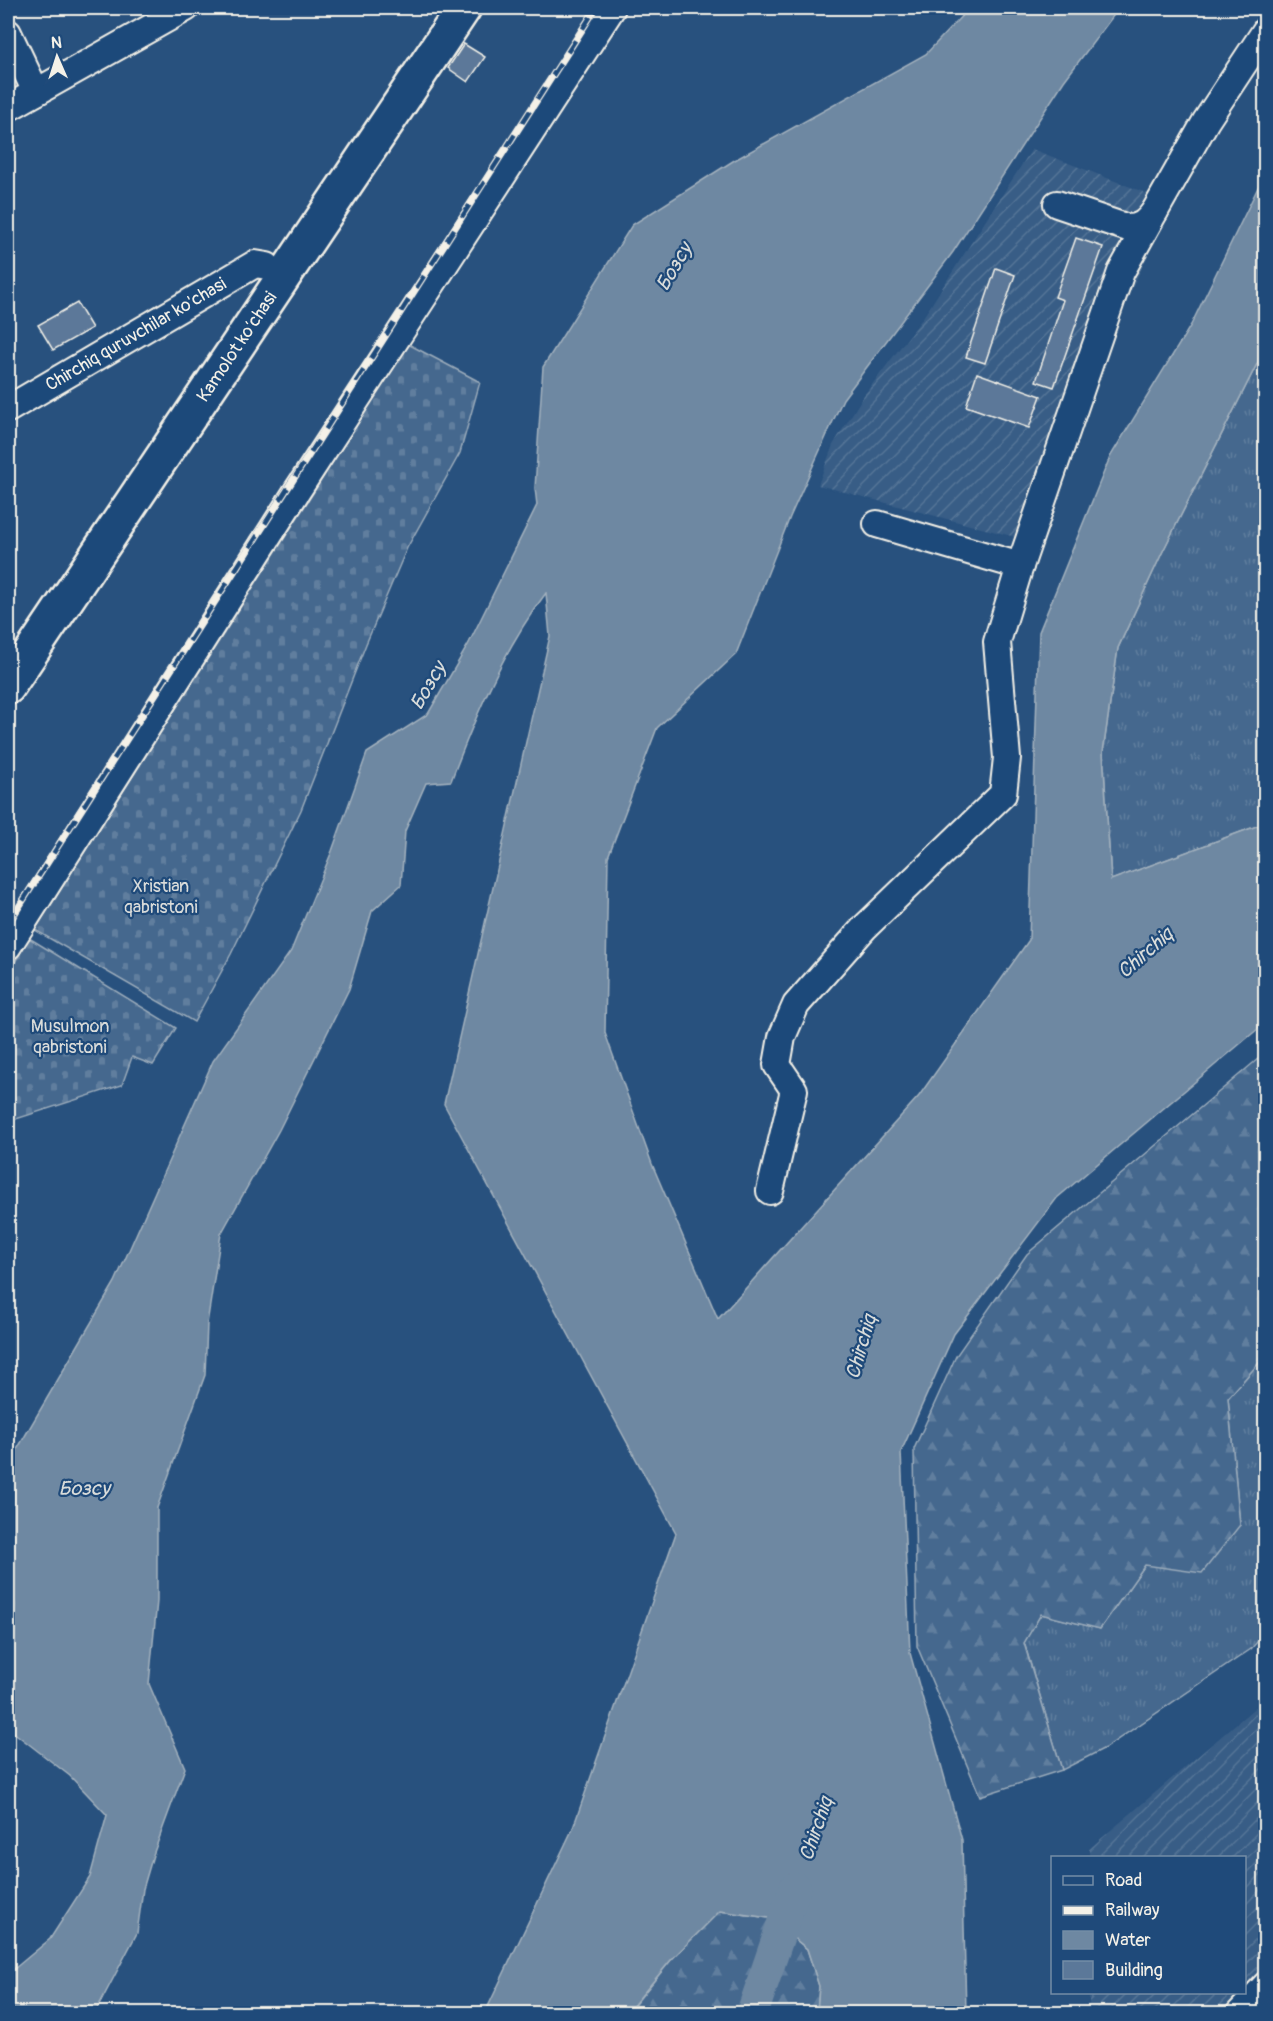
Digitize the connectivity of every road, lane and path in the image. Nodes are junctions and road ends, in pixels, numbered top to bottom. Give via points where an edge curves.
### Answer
1 (186, 8) edge
2 (441, 8) edge
3 (464, 8) edge
4 (612, 8) edge
5 (1266, 30) edge
6 (8, 33) edge
7 (36, 92) junction
8 (8, 108) edge
9 (1057, 204) dead end
10 (1155, 211) junction
11 (1117, 225) junction
12 (1133, 250) junction
13 (267, 266) junction
14 (8, 409) edge
15 (876, 524) dead end
16 (1020, 566) junction
17 (8, 654) edge
18 (8, 687) edge
19 (8, 946) edge
20 (770, 1191) dead end
21 (1266, 1985) edge
22 (1239, 2013) edge

1 - 7 street
2 - 13 main road
3 - 18 main road, Kamolot ko‘chasi
4 - 19 street via 297,491
5 - 10 street via 1206,121
6 - 7 street
7 - 8 street
9 - 11 street
10 - 11 street via 1141,226
10 - 12 street
11 - 12 street via 1128,235
12 - 16 street via 1121,272
13 - 14 street, Chirchiq quruvchilar ko'chasi via 255,264
13 - 17 main road
15 - 16 street
16 - 20 street via 997,642 1007,758 1003,794 864,928 796,1005 782,1037 777,1065 794,1090
21 - 22 street

